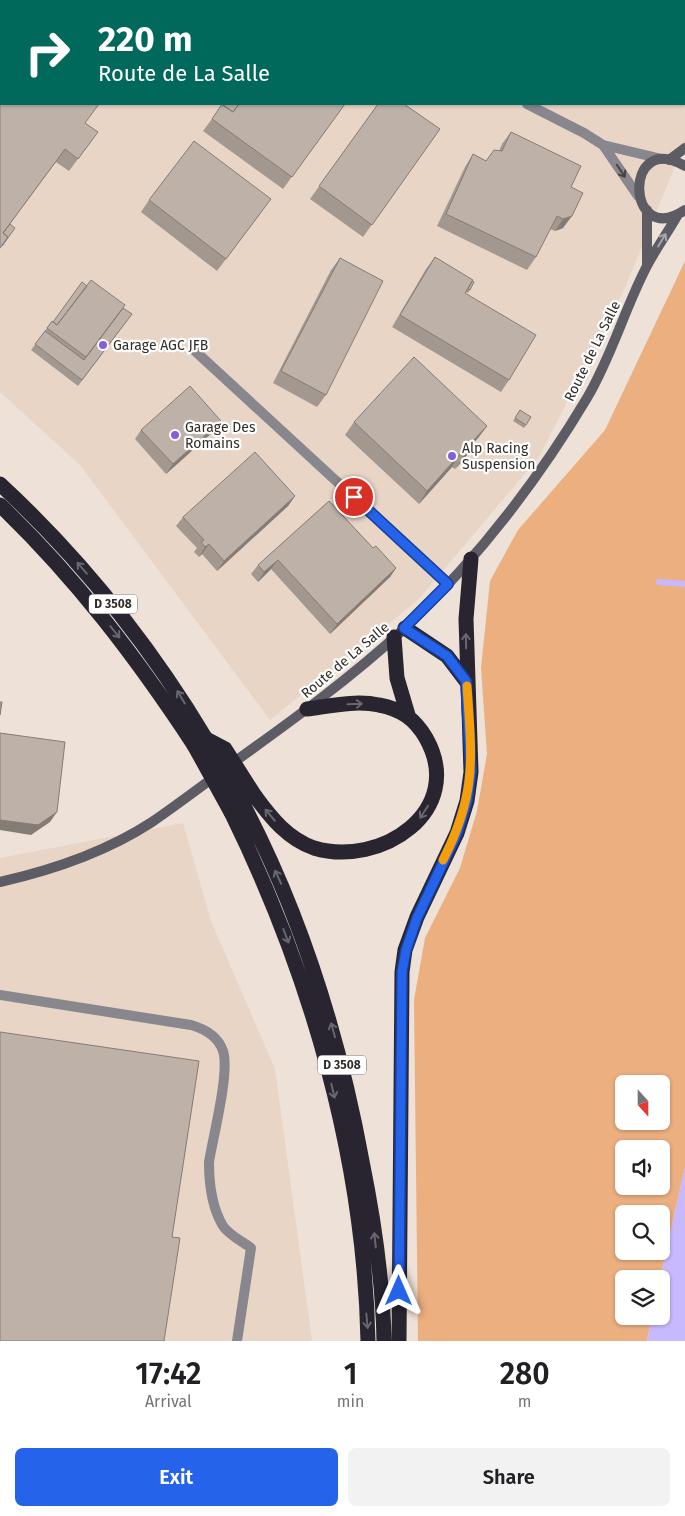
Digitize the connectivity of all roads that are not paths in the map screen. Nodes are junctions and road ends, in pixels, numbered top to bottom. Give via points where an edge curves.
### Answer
1 (193, 0) edge
2 (210, 0) edge
3 (529, 105) edge
4 (604, 145) junction
5 (685, 148) edge
6 (666, 160) junction
7 (685, 166) edge
8 (638, 196) junction
9 (647, 210) junction
10 (681, 213) edge
11 (647, 265) junction
12 (194, 350) dead end
13 (0, 484) edge
14 (0, 505) edge
15 (470, 559) junction
16 (448, 584) junction
17 (399, 633) junction
18 (466, 681) junction
19 (307, 709) junction
20 (408, 716) junction
21 (200, 742) junction
22 (243, 804) junction
23 (0, 882) edge
24 (0, 994) edge
25 (237, 1341) edge
26 (368, 1341) edge
27 (384, 1341) edge
28 (399, 1341) edge

1 - 2 street
3 - 4 street
4 - 6 street
4 -> 8 street
5 - 6 street
6 - 7 street
6 - 8 street via 651,164 642,173 637,184
8 - 9 street
9 - 10 street via 666,218
9 - 11 street, Route de La Salle
11 -> 10 street, Route de La Salle
11 - 15 street, Route de La Salle via 588,396 547,461
12 - 16 street
21 -> 13 highway, D 3508 via 176,688 102,590
14 -> 21 highway, D 3508 via 80,588
15 - 16 street, Route de La Salle
18 -> 15 highway
16 - 17 street, Route de La Salle
17 - 18 highway via 447,656
17 - 19 street, Route de La Salle
17 - 20 highway via 397,678
18 - 28 highway via 471,772 467,801 457,833 417,918 402,972
19 -> 20 highway via 377,704
19 - 23 street, Route de La Salle via 133,833 71,862
20 -> 22 highway via 422,730 430,745 435,762 435,786 428,809 414,827 390,842 361,851 314,848
21 - 22 highway, D 3508, bridge
22 -> 26 highway, D 3508 via 328,1072 358,1223
27 -> 22 highway, D 3508 via 375,1234 340,1055 306,945 283,886
24 - 25 street via 191,1025 202,1028 218,1041 224,1066 209,1178 224,1228 251,1248

